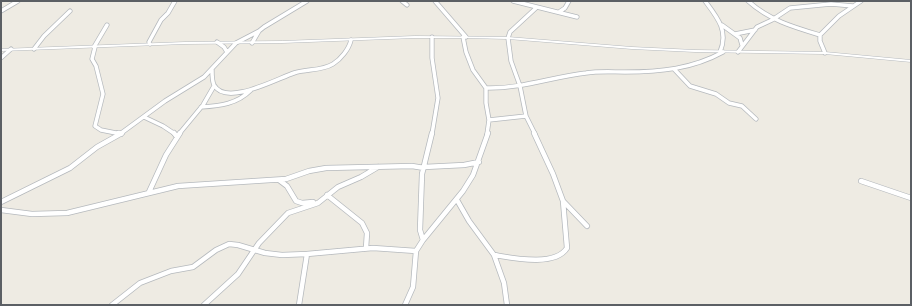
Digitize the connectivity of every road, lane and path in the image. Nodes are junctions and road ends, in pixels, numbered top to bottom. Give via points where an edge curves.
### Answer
1 (18, 1) edge
2 (175, 1) edge
3 (307, 1) edge
4 (402, 1) edge
5 (435, 1) edge
6 (513, 1) edge
7 (569, 1) edge
8 (705, 1) edge
9 (748, 1) edge
10 (861, 1) edge
11 (407, 5) dead end
12 (853, 6) junction
13 (536, 8) junction
14 (1, 11) edge
15 (70, 11) dead end
16 (559, 12) junction
17 (577, 17) dead end
18 (772, 20) junction
19 (107, 25) dead end
20 (721, 25) junction
21 (755, 30) junction
22 (259, 31) junction
23 (735, 34) junction
24 (820, 35) junction
25 (432, 37) junction
26 (465, 37) junction
27 (508, 38) junction
28 (351, 40) junction
29 (217, 42) junction
30 (252, 42) junction
31 (236, 43) junction
32 (150, 44) junction
33 (742, 45) junction
34 (95, 46) junction
35 (11, 49) junction
36 (34, 49) junction
37 (1, 50) edge
38 (227, 52) junction
39 (721, 52) junction
40 (738, 52) junction
41 (825, 52) junction
42 (1, 58) edge
43 (911, 61) edge
44 (212, 70) junction
45 (674, 70) junction
46 (214, 86) junction
47 (520, 86) junction
48 (486, 88) junction
49 (252, 89) junction
50 (201, 107) junction
51 (526, 116) junction
52 (144, 117) junction
53 (756, 119) dead end
54 (489, 120) junction
55 (121, 134) junction
56 (177, 137) junction
57 (479, 162) junction
58 (379, 167) junction
59 (424, 167) junction
60 (278, 180) junction
61 (861, 181) dead end
62 (149, 192) junction
63 (327, 195) junction
64 (911, 198) edge
65 (457, 200) junction
66 (320, 201) junction
67 (563, 201) junction
68 (1, 202) edge
69 (1, 210) edge
70 (587, 226) dead end
71 (422, 240) junction
72 (366, 248) junction
73 (254, 251) junction
74 (416, 251) junction
75 (307, 254) junction
76 (494, 255) junction
77 (112, 305) edge
78 (204, 305) edge
79 (300, 305) edge
80 (405, 305) edge
81 (507, 305) edge

1 - 14 street
2 - 32 street via 158,24
3 - 22 street
4 - 11 street
5 - 26 street
6 - 13 street
7 - 16 street
8 - 20 street
9 - 18 street
10 - 12 street
12 - 18 street via 831,4 790,8
12 - 24 street
13 - 16 street
13 - 27 street via 512,28
15 - 36 street
16 - 17 street
18 - 21 street
18 - 24 street
19 - 34 street
20 - 23 street
20 - 39 street via 724,33
21 - 23 street
21 - 33 street
22 - 30 street
22 - 31 street
23 - 33 street via 740,38
24 - 41 street
25 - 26 street
25 - 28 street
25 - 59 street via 432,58 438,98
26 - 27 street
26 - 48 street via 466,52 473,70
27 - 39 street
27 - 47 street via 511,61
28 - 30 street
28 - 49 street via 343,54 329,65 292,74
29 - 31 street
29 - 32 street
29 - 38 street
30 - 31 street
31 - 38 street
32 - 34 street
33 - 40 street
34 - 36 street
34 - 55 street via 92,59 103,94 95,126 101,130
35 - 36 street
35 - 37 street
35 - 42 street
38 - 44 street
39 - 40 street
39 - 45 street via 708,60
40 - 41 street
41 - 43 street
44 - 46 street
44 - 52 street
45 - 47 street via 584,73
45 - 53 street via 690,86 742,106
46 - 49 street via 230,92
46 - 50 street
47 - 48 street
47 - 51 street
48 - 54 street
49 - 50 street via 233,102
50 - 56 street
51 - 54 street
51 - 67 street
52 - 55 street
52 - 56 street via 163,125
54 - 57 street
55 - 68 street via 97,147 64,172
56 - 62 street via 166,153
57 - 59 street
57 - 65 street
58 - 59 street
58 - 60 street via 326,168
58 - 63 street
59 - 71 street via 420,230
60 - 62 street via 199,183
60 - 66 street via 287,186 296,201
61 - 64 street
62 - 69 street via 66,213 32,214
63 - 66 street
63 - 72 street via 362,223 368,233
65 - 71 street
65 - 76 street
66 - 73 street via 288,213
67 - 70 street
67 - 76 street via 565,253 545,259 518,259
71 - 74 street
72 - 74 street
72 - 75 street
73 - 75 street via 278,255
73 - 77 street via 238,244 227,244 193,267 171,271 140,283
73 - 78 street via 238,274
74 - 80 street via 413,287
75 - 79 street
76 - 81 street via 503,277

